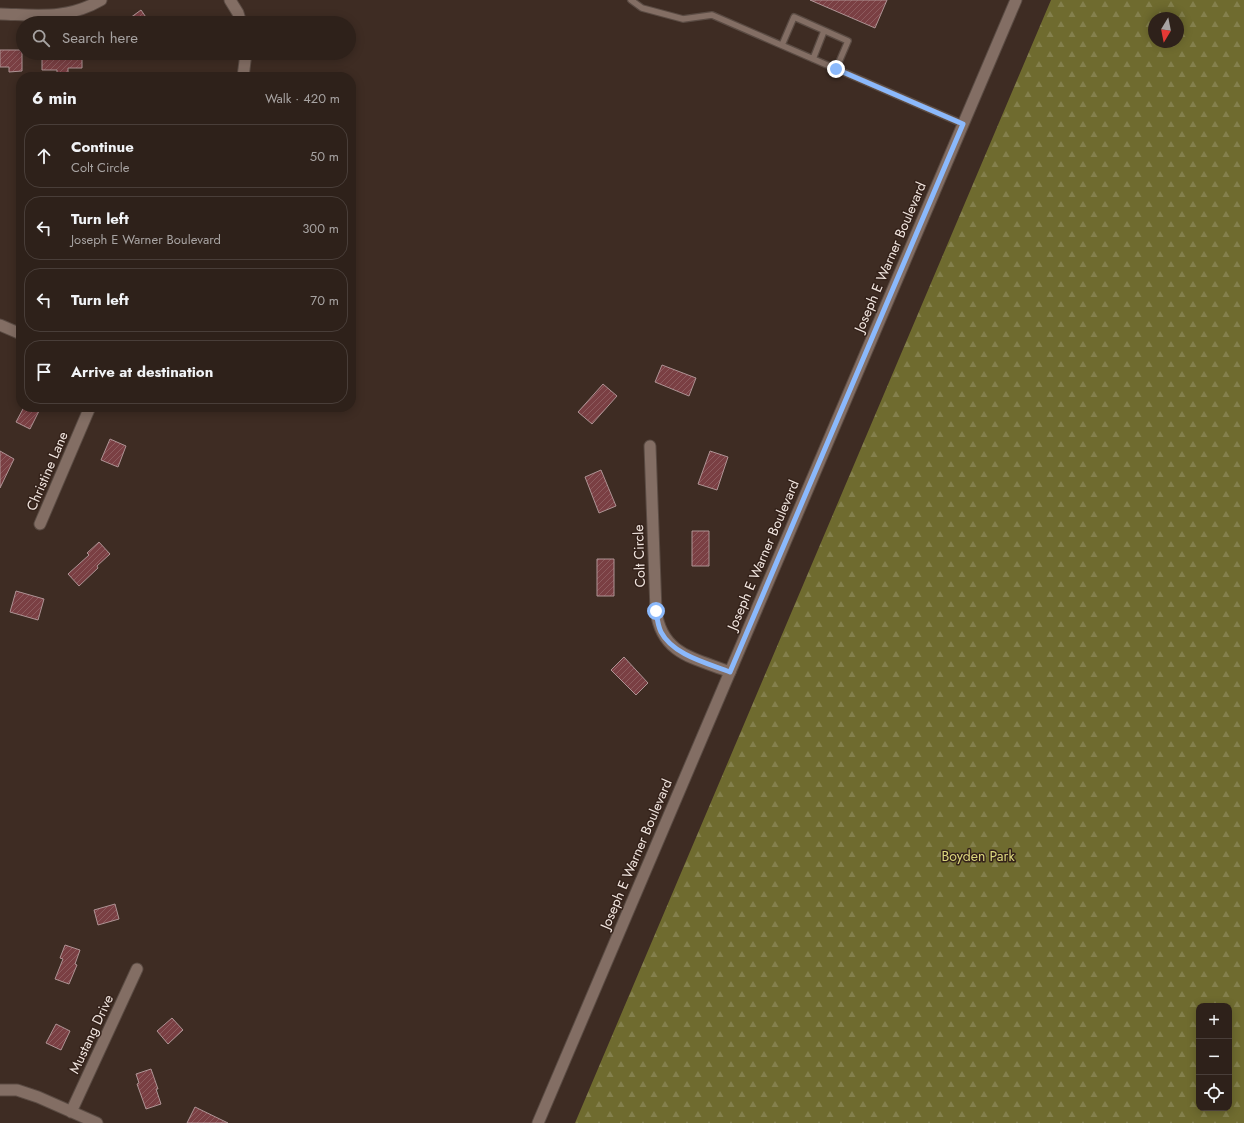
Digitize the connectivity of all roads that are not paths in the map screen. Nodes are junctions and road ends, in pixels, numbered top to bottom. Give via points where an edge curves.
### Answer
1 (101, 0) edge
2 (230, 0) edge
3 (631, 0) edge
4 (1016, 0) edge
5 (0, 14) edge
6 (239, 16) edge
7 (824, 31) junction
8 (782, 45) junction
9 (813, 59) junction
10 (245, 60) edge
11 (836, 69) junction
12 (244, 72) edge
13 (963, 124) junction
14 (0, 325) edge
15 (16, 332) edge
16 (88, 412) edge
17 (650, 446) dead end
18 (40, 524) dead end
19 (730, 672) junction
20 (137, 969) dead end
21 (0, 1090) edge
22 (71, 1112) junction
23 (97, 1123) edge
24 (538, 1123) edge

1 - 5 main road via 70,13
2 - 6 main road
3 - 8 lane via 642,8 683,19 712,15
4 - 13 main road, Joseph E Warner Boulevard
7 - 8 lane via 794,17
7 - 9 lane
7 - 11 lane via 848,41
8 - 9 lane
9 - 11 lane
10 - 12 main road
11 - 13 lane
13 - 19 main road, Joseph E Warner Boulevard
14 - 15 main road
16 - 18 main road, Christine Lane
17 - 19 main road, Colt Circle via 656,611 661,632 667,642 684,654
19 - 24 main road, Joseph E Warner Boulevard
20 - 22 main road, Mustang Drive
21 - 22 main road via 16,1090
22 - 23 main road

